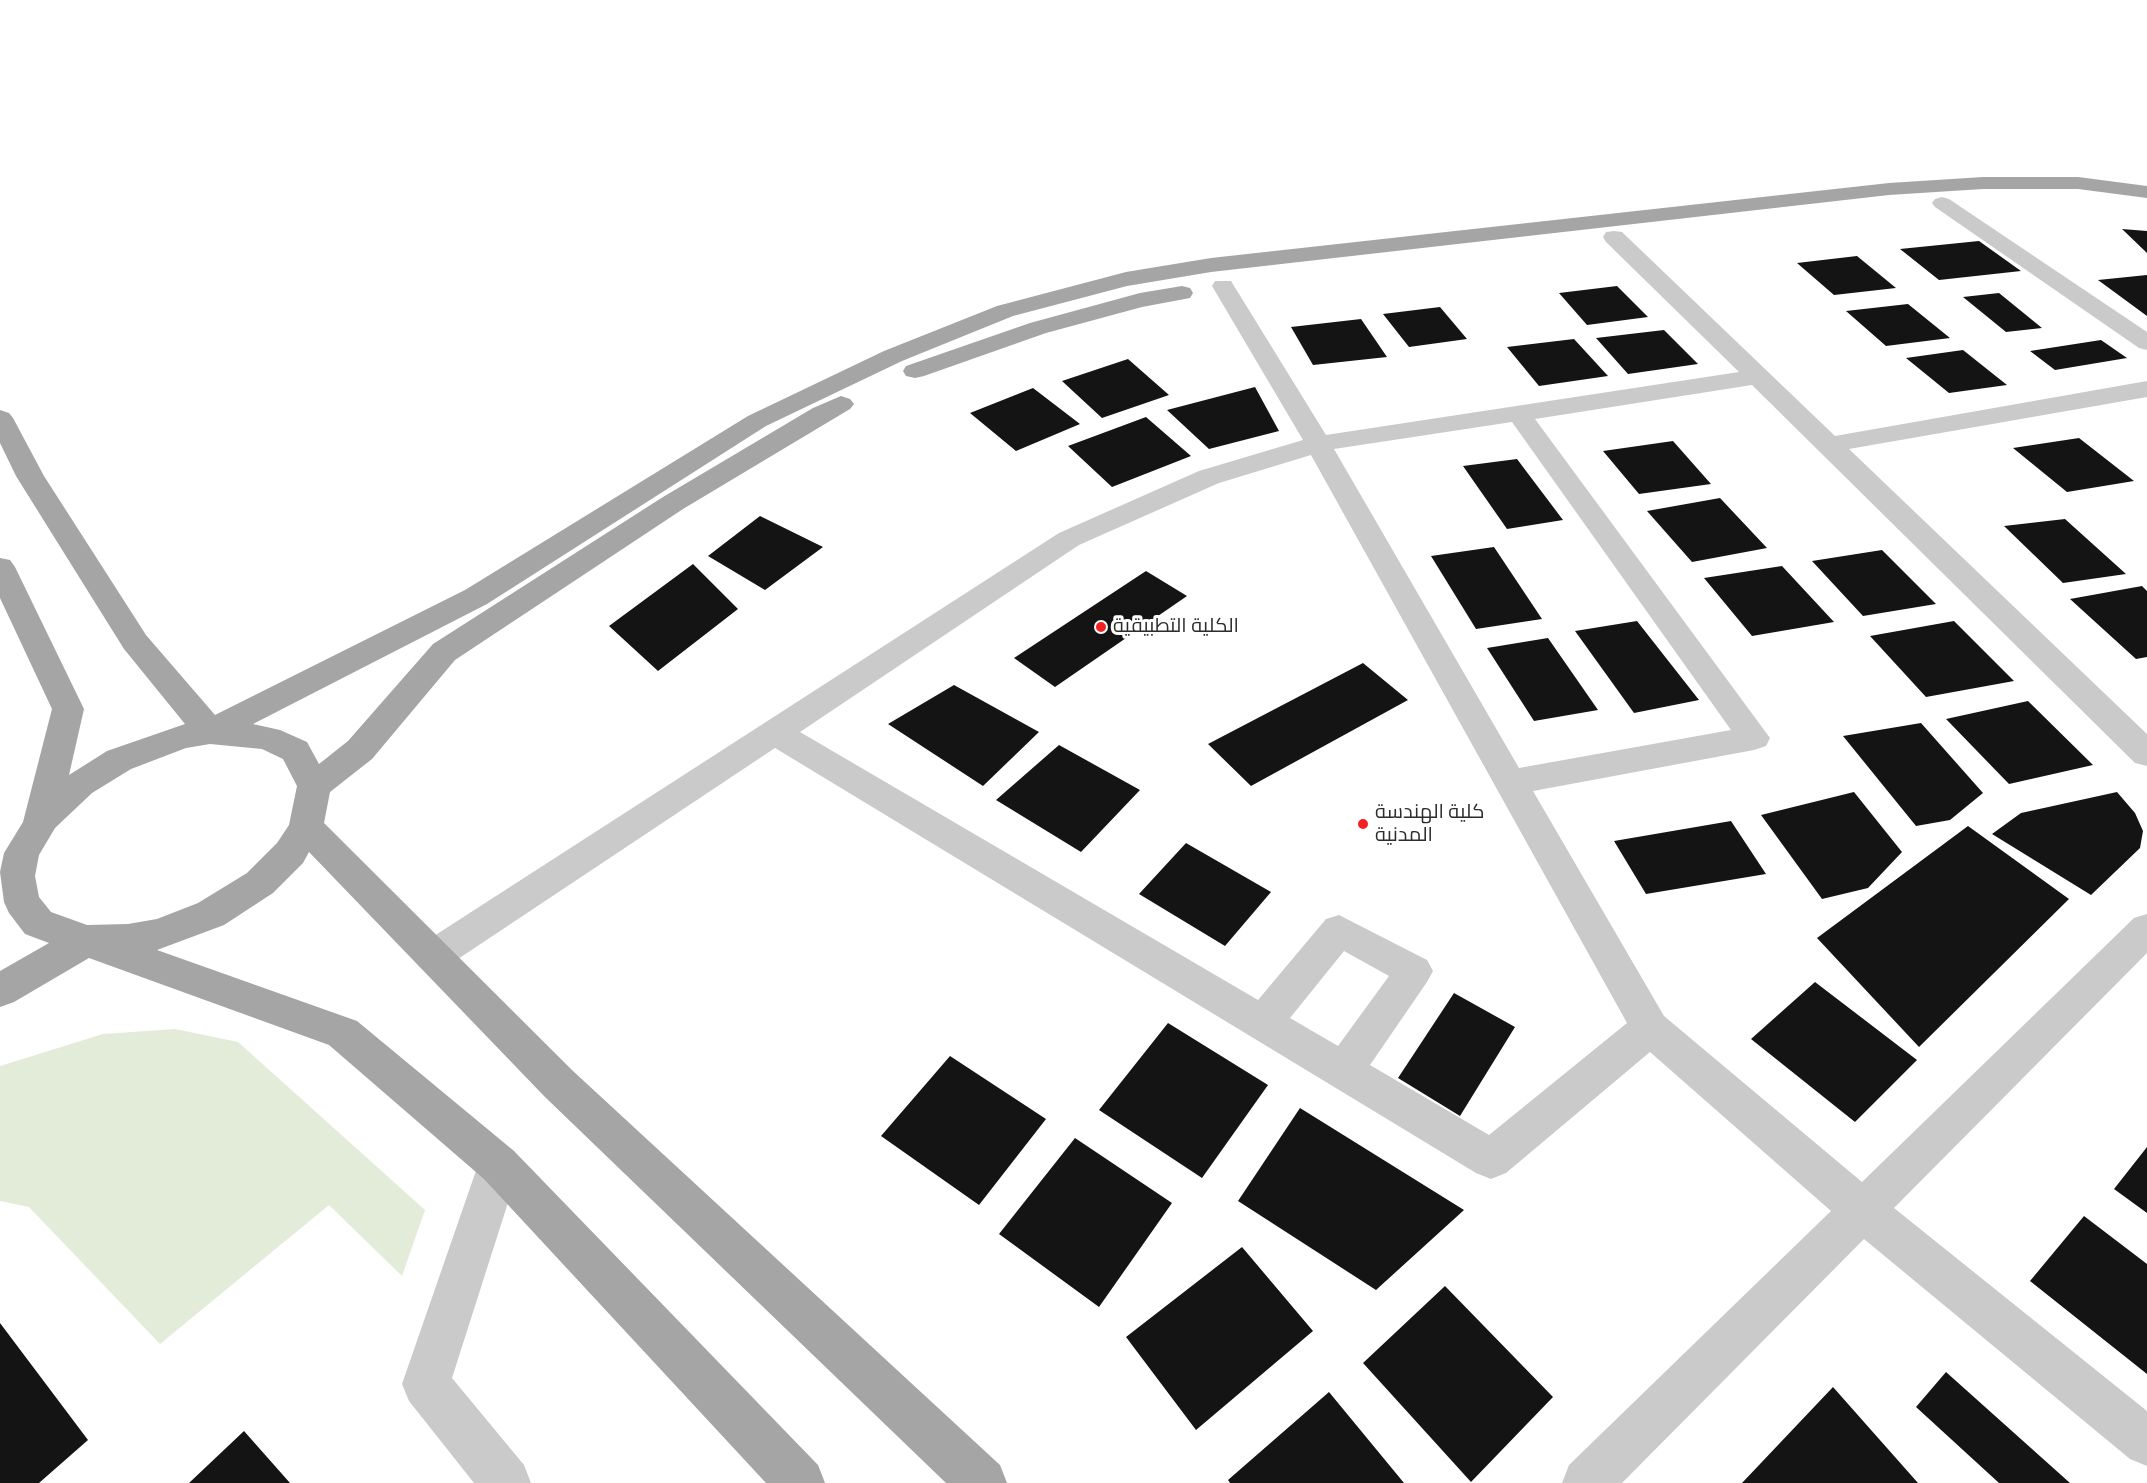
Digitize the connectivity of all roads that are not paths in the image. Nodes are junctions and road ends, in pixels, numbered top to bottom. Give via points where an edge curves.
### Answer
1 (2147, 192) edge
2 (1942, 203) junction
3 (2147, 209) edge
4 (1614, 237) junction
5 (1223, 286) junction
6 (2147, 344) edge
7 (1758, 377) junction
8 (2147, 389) edge
9 (1519, 414) junction
10 (0, 418) edge
11 (1318, 444) junction
12 (1828, 445) junction
13 (0, 567) edge
14 (210, 732) junction
15 (774, 732) junction
16 (2147, 754) edge
17 (1510, 782) junction
18 (314, 786) junction
19 (43, 819) junction
20 (306, 827) junction
21 (0, 866) edge
22 (2147, 929) edge
23 (86, 941) junction
24 (433, 956) junction
25 (0, 990) edge
26 (1263, 1022) junction
27 (1650, 1028) junction
28 (1344, 1070) junction
29 (499, 1165) junction
30 (1863, 1210) junction
31 (2147, 1442) edge
32 (506, 1483) edge
33 (800, 1483) edge
34 (982, 1483) edge
35 (1587, 1483) edge

1 - 14 main road via 2078,183 1983,183 1889,189 1211,265 1126,279 1005,311 893,356 757,421 476,597
2 - 3 main road via 2011,198
2 - 4 main road
2 - 6 street
4 - 5 main road via 1461,253
4 - 7 street
5 - 11 street
5 - 18 main road via 1140,300 1038,328 929,365 822,413 673,503 444,652 360,750
7 - 9 street
7 - 12 street
8 - 12 street
9 - 11 street
9 - 17 street via 1754,738
10 - 14 main road via 30,476 135,642
11 - 15 street via 1209,477 1069,539
11 - 17 street
12 - 16 street
13 - 19 main road via 68,709
14 - 18 main road via 268,738 295,751
14 - 19 main road via 182,737 119,760 80,784
15 - 24 street
15 - 26 street
17 - 27 street
18 - 20 main road
19 - 21 main road
19 - 23 main road via 22,853 17,876 22,902 38,923
20 - 23 main road via 290,853 260,883 211,914 160,934
20 - 24 main road
22 - 30 street
23 - 25 main road
23 - 29 main road via 343,1033
24 - 34 main road via 559,1084
26 - 28 street
26 - 28 street via 1339,930 1414,971
27 - 28 street via 1491,1159
27 - 30 street
29 - 32 street via 426,1384
29 - 33 main road
30 - 31 street
30 - 35 street

